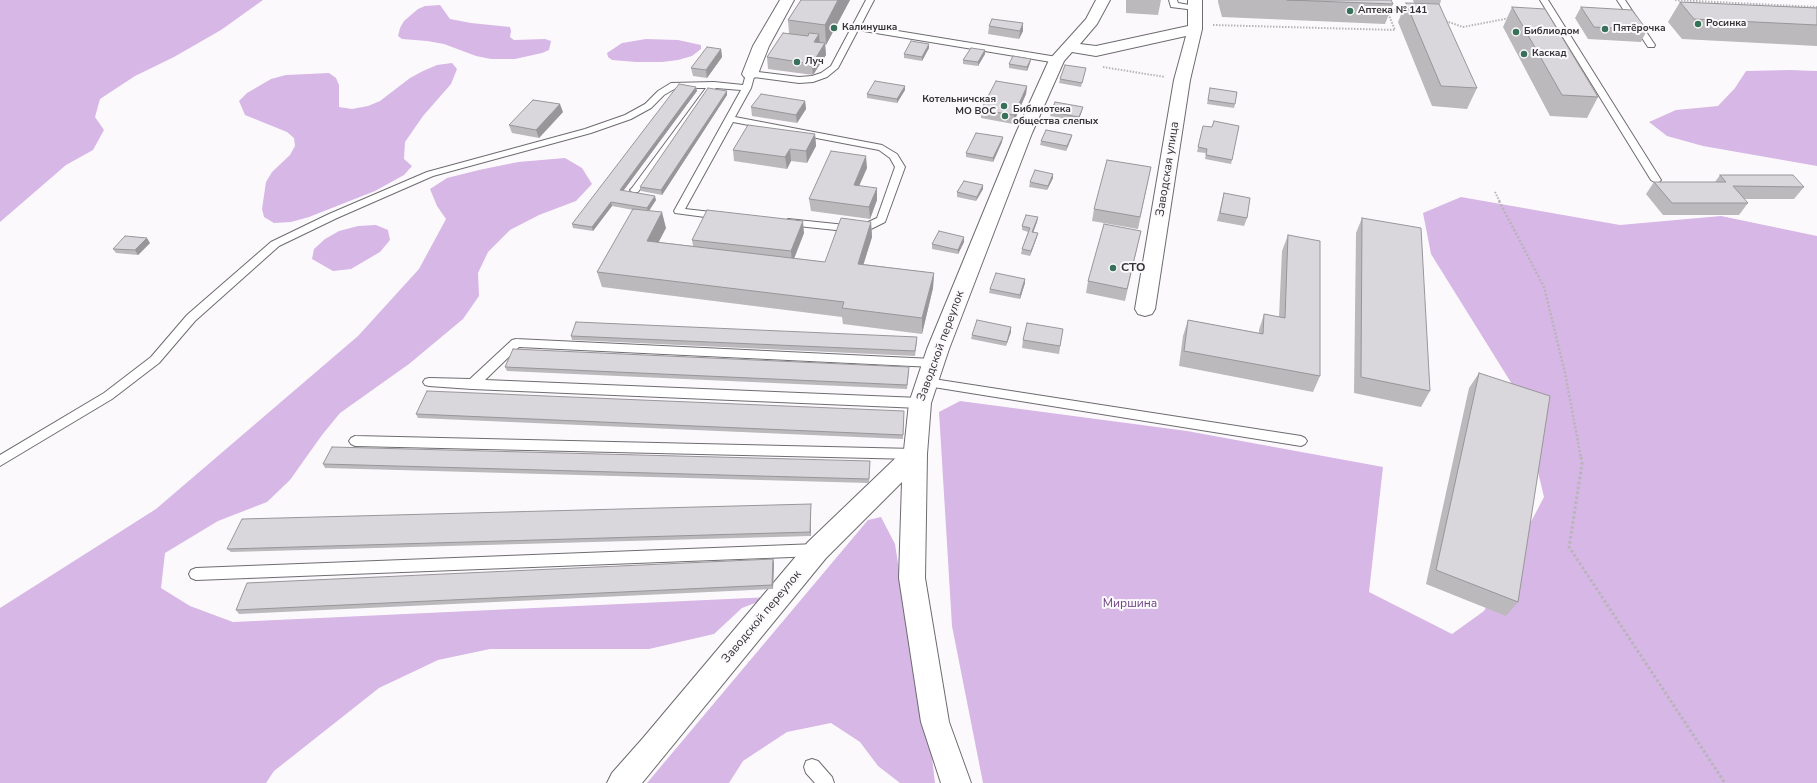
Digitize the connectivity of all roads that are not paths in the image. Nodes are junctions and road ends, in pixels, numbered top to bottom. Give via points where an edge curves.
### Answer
1 (787, 0) edge
2 (870, 0) edge
3 (1103, 0) edge
4 (1173, 0) edge
5 (1544, 0) edge
6 (1620, 0) edge
7 (1195, 4) edge
8 (856, 26) junction
9 (1195, 28) junction
10 (1651, 45) dead end
11 (1063, 53) junction
12 (748, 81) junction
13 (714, 85) junction
14 (730, 119) junction
15 (1656, 180) edge
16 (635, 190) dead end
17 (733, 217) edge
18 (778, 221) edge
19 (1145, 310) dead end
20 (933, 363) junction
21 (429, 382) dead end
22 (927, 382) junction
23 (472, 385) junction
24 (920, 403) junction
25 (355, 441) dead end
26 (1301, 441) dead end
27 (915, 454) junction
28 (0, 461) edge
29 (817, 550) junction
30 (196, 574) dead end
31 (812, 767) dead end
32 (622, 783) edge
33 (826, 783) edge
34 (956, 783) edge

1 - 12 street via 761,46
2 - 8 lane
3 - 11 street, Заводской переулок via 1092,21
4 - 7 lane via 1174,5
5 - 15 lane
6 - 10 lane
7 - 9 street, Заводская улица
8 - 11 lane
8 - 12 lane via 834,68 824,75 813,79
9 - 11 street via 1096,51
9 - 19 street, Заводская улица via 1182,80
11 - 20 street, Заводской переулок via 1024,133
12 - 13 lane
12 - 14 lane
13 - 16 lane via 707,90
13 - 28 lane via 674,85 648,106 628,117 588,131 430,174 274,244 191,318 155,360 108,396
14 - 17 lane via 679,212
14 - 18 lane via 882,148 894,156 900,167 881,220 867,227 855,229
20 - 22 street, Заводской переулок
20 - 23 lane via 516,343
21 - 23 lane
22 - 24 street, Заводской переулок
22 - 26 lane
23 - 24 lane
24 - 27 street, Заводской переулок
25 - 27 lane
27 - 29 street, Заводской переулок
27 - 34 street via 912,578 935,722
29 - 30 lane
29 - 32 street, Заводской переулок
31 - 33 lane

